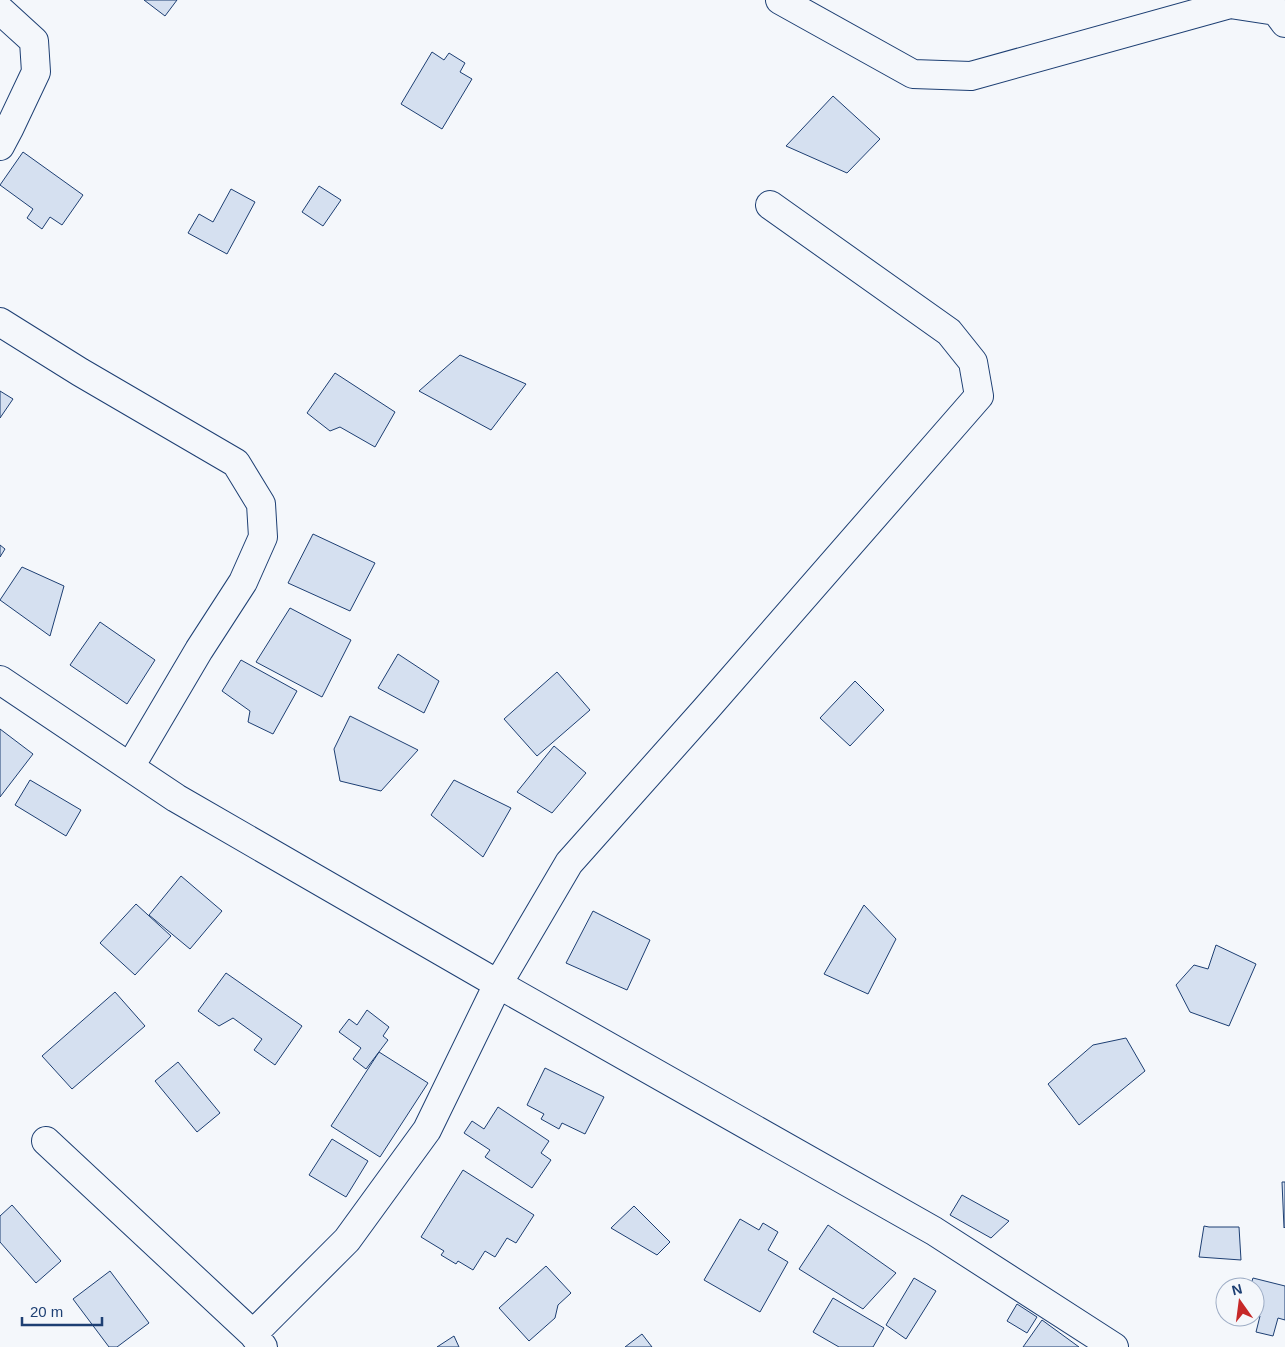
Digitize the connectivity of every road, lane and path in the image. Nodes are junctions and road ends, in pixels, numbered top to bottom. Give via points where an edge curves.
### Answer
1 (780, 0) edge
2 (0, 10) edge
3 (1285, 23) edge
4 (0, 146) edge
5 (770, 205) dead end
6 (0, 322) edge
7 (0, 680) edge
8 (130, 766) junction
9 (498, 984) junction
10 (46, 1140) dead end
11 (258, 1341) edge
12 (1114, 1347) edge

1 - 3 street via 913,74 971,76 1230,4 1276,11
2 - 4 street via 34,41 36,72
5 - 9 street via 949,332 973,362 979,396 569,863
6 - 8 street via 236,463 261,504 263,538 243,582
7 - 8 street
8 - 9 street via 176,798
9 - 11 street via 427,1130 347,1240
9 - 12 street via 934,1231
10 - 11 street

